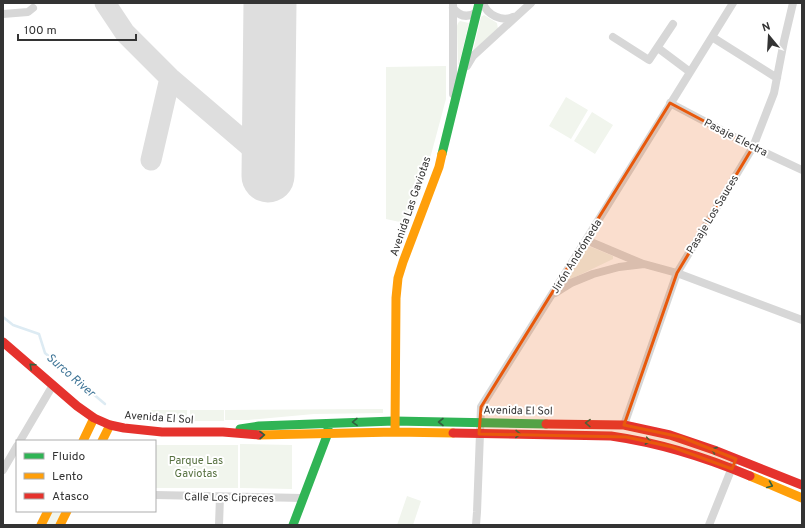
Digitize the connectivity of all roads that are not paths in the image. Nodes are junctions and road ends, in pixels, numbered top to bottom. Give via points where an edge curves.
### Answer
1 (483, 3) edge
2 (531, 3) edge
3 (732, 3) edge
4 (793, 3) edge
5 (453, 6) edge
6 (478, 7) edge
7 (33, 8) dead end
8 (3, 14) edge
9 (517, 14) junction
10 (673, 24) dead end
11 (613, 37) dead end
12 (712, 37) junction
13 (658, 48) junction
14 (690, 72) junction
15 (777, 78) junction
16 (670, 103) junction
17 (453, 104) junction
18 (753, 147) junction
19 (802, 170) edge
20 (586, 240) junction
21 (644, 264) junction
22 (677, 273) junction
23 (551, 296) junction
24 (802, 320) edge
25 (3, 342) edge
26 (53, 385) junction
27 (94, 418) junction
28 (394, 421) junction
29 (480, 422) junction
30 (328, 423) junction
31 (624, 424) junction
32 (110, 425) junction
33 (223, 432) junction
34 (394, 432) junction
35 (328, 433) junction
36 (479, 434) junction
37 (21, 440) edge
38 (83, 440) edge
39 (102, 440) edge
40 (16, 448) edge
41 (736, 459) junction
42 (732, 469) junction
43 (3, 470) edge
44 (802, 485) edge
45 (156, 495) edge
46 (220, 497) junction
47 (303, 498) junction
48 (802, 498) edge
49 (48, 512) edge
50 (66, 512) edge
51 (42, 525) edge
52 (60, 525) edge
53 (219, 525) edge
54 (293, 525) edge
55 (476, 525) edge
56 (710, 525) edge

1 - 9 street via 488,11 501,18 508,19
2 - 9 street
3 - 12 street, Jirón Andrómeda
4 - 15 street, Pasaje Los Sauces
5 - 6 street via 457,13 465,16 473,15
5 - 17 street
6 - 17 main road, Avenida Las Gaviotas
7 - 8 street via 28,12
9 - 17 street via 470,61
10 - 13 street
11 - 13 street via 649,60
12 - 14 street, Jirón Andrómeda
12 - 15 street
13 - 14 street
14 - 16 street, Jirón Andrómeda
15 - 18 street, Pasaje Los Sauces via 774,93
16 - 18 street, Pasaje Electra
16 - 20 street, Jirón Andrómeda
17 - 28 main road, Avenida Las Gaviotas via 439,167 398,278
18 - 19 street, Pasaje Electra
18 - 22 street, Pasaje Los Sauces
20 - 21 street
20 - 23 street, Jirón Andrómeda
21 - 22 street
21 - 23 street via 593,274 571,283
22 - 24 street
22 - 31 street, Pasaje Los Sauces
23 - 29 street, Jirón Andrómeda via 481,407
26 -> 25 main road, Avenida El Sol
26 - 27 main road, Avenida El Sol
26 - 37 street
27 - 32 main road, Avenida El Sol
27 - 38 main road
29 -> 28 main road, Avenida El Sol
28 -> 30 main road, Avenida El Sol
28 - 34 main road, Avenida Las Gaviotas
31 -> 29 main road, Avenida El Sol
29 - 36 street, Jirón Andrómeda
30 - 33 main road, Avenida El Sol via 259,426
30 - 35 main road
41 -> 31 main road, Avenida El Sol via 681,437
32 - 33 main road, Avenida El Sol via 162,432
32 - 39 main road
33 -> 35 main road, Avenida El Sol via 258,435
34 - 35 main road, Avenida El Sol
34 - 36 main road, Avenida El Sol
35 - 47 main road
36 -> 42 main road, Avenida El Sol via 626,437 672,447
36 - 55 street, Jirón Andrómeda
40 - 43 street
41 - 42 street
41 - 44 main road, Avenida El Sol
42 -> 48 main road, Avenida El Sol
42 - 56 street
45 - 46 street, Calle Los Cipreces
46 - 47 street, Calle Los Cipreces
46 - 53 street
47 - 54 main road
49 - 51 main road
50 - 52 main road

